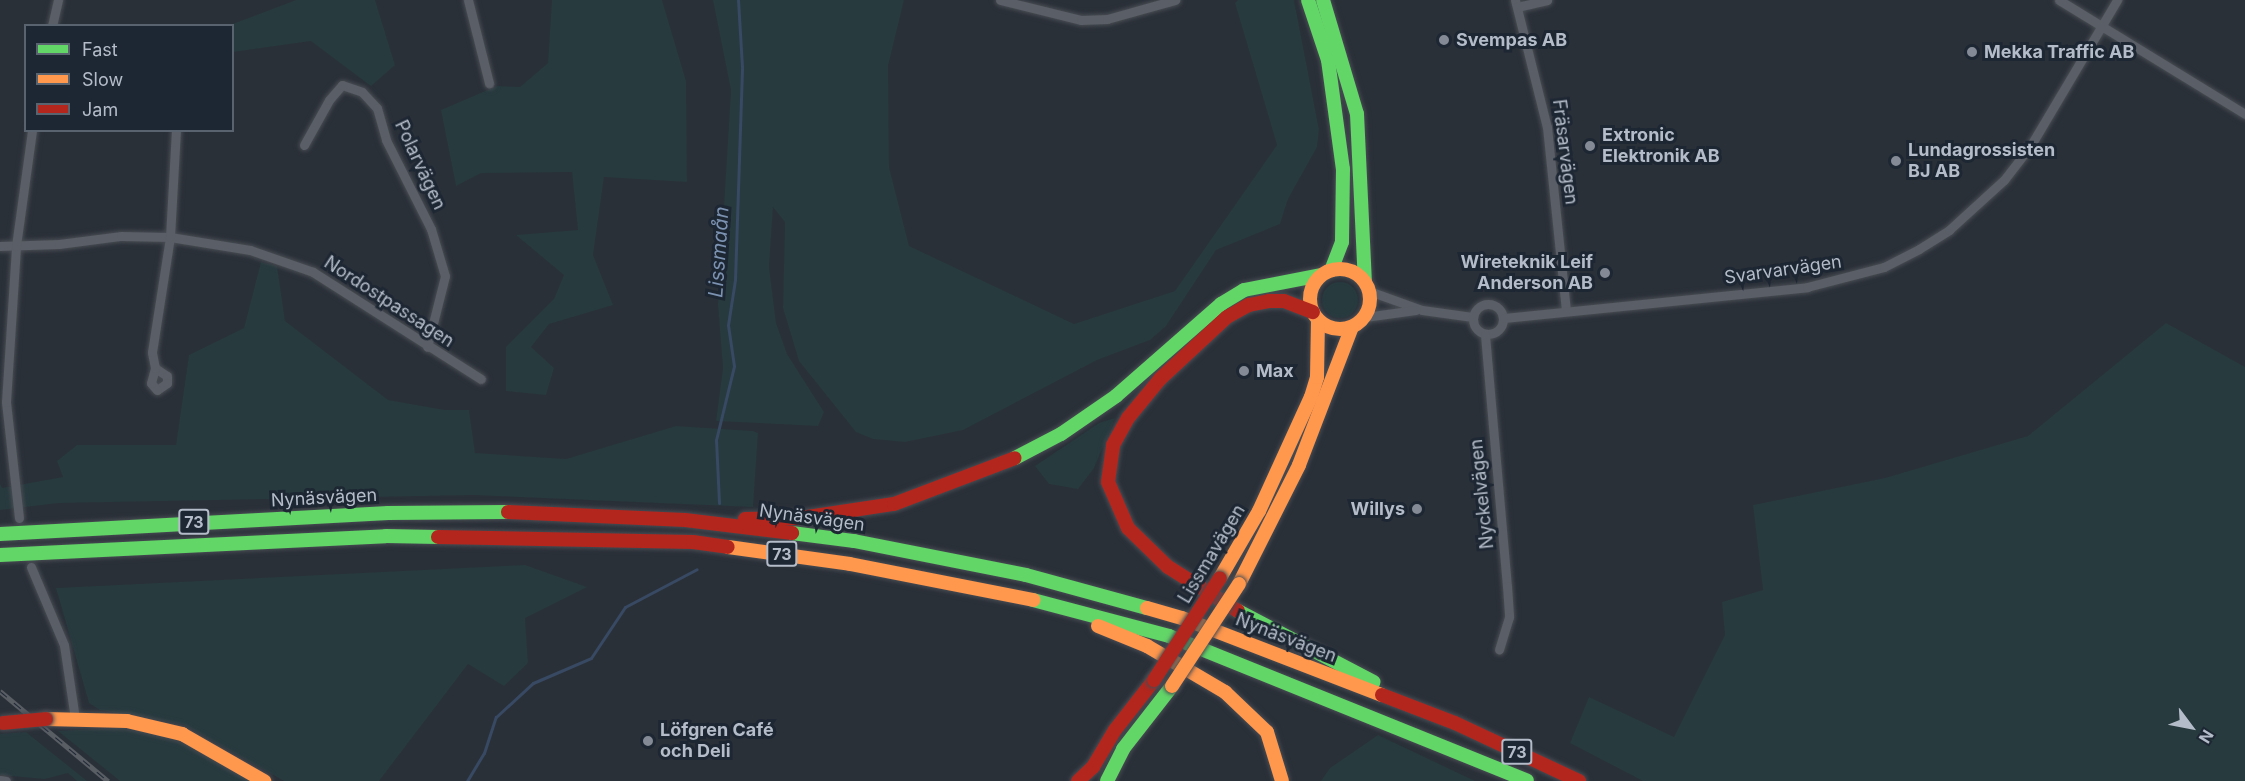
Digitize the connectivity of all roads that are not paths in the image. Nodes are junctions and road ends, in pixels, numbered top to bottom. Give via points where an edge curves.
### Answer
1 (58, 0) edge
2 (468, 0) edge
3 (1000, 0) edge
4 (1175, 0) edge
5 (1308, 0) edge
6 (1323, 0) edge
7 (1547, 0) edge
8 (2059, 0) edge
9 (2117, 0) edge
10 (1516, 4) edge
11 (52, 24) edge
12 (2101, 26) junction
13 (489, 83) dead end
14 (2245, 114) edge
15 (32, 132) edge
16 (176, 132) edge
17 (303, 145) dead end
18 (170, 237) junction
19 (0, 246) edge
20 (16, 246) junction
21 (1326, 272) junction
22 (1367, 286) junction
23 (1422, 310) junction
24 (1566, 311) junction
25 (1315, 316) junction
26 (1365, 317) junction
27 (1473, 317) junction
28 (1504, 318) junction
29 (1352, 327) junction
30 (1485, 334) junction
31 (427, 347) junction
32 (155, 368) dead end
33 (481, 379) dead end
34 (3, 401) edge
35 (19, 518) dead end
36 (685, 520) junction
37 (0, 534) edge
38 (0, 555) edge
39 (31, 567) dead end
40 (1022, 597) junction
41 (1498, 650) dead end
42 (75, 719) junction
43 (2, 723) edge
44 (1455, 723) junction
45 (0, 780) edge
46 (6, 781) edge
47 (264, 781) edge
48 (1078, 781) edge
49 (1107, 781) edge
50 (1282, 781) edge
51 (1527, 781) edge
52 (1579, 781) edge

1 - 11 street
2 - 13 street
3 - 4 street via 1081,20 1107,19
5 - 21 main road via 1328,60 1344,169 1341,242
6 - 22 main road via 1357,114
7 - 10 street
8 - 12 street
9 - 12 street, Svarvarvägen
10 - 24 street, Fräsarvägen via 1548,127
12 - 14 street
12 - 24 street, Svarvarvägen via 2031,145 2004,180 1949,230 1919,249 1884,267 1839,281
15 - 20 street
16 - 18 street
17 - 31 street, Polarvägen via 328,100 342,85 362,92 377,108 386,140 431,229 445,276
18 - 20 street, Nordostpassagen via 121,236
18 - 31 street, Nordostpassagen via 250,250 313,272
18 - 32 street via 152,352
19 - 20 street, Nordostpassagen
20 - 34 street
21 - 22 main road via 1346,269
21 - 25 main road via 1310,292
21 - 36 main road via 1244,290 1199,321 1116,396 1061,434 997,468 894,504 801,518
22 - 23 street
22 - 26 main road
23 - 26 street
23 - 27 street
24 - 28 street, Svarvarvägen
25 - 29 main road via 1340,329
25 - 44 main road via 1284,301 1249,305 1198,342 1160,379 1119,433 1108,465 1110,495 1118,513 1142,544 1199,589
25 - 48 main road, Lissmavägen, bridge via 1317,377 1259,511 1154,680 1114,730 1093,767
26 - 29 main road
27 - 28 street via 1476,309 1486,303 1499,308
27 - 30 street via 1476,329
28 - 30 street via 1500,329
29 - 49 main road, Lissmavägen, bridge via 1344,339 1326,402 1299,465 1239,584 1172,686 1123,750
30 - 41 street, Nyckelvägen via 1509,617
31 - 33 street, Nordostpassagen
34 - 35 street
36 - 37 main road, Nynäsvägen / 73 via 532,512 388,513
36 - 44 main road, Nynäsvägen / 73 via 854,541 1026,575 1182,618
38 - 40 main road, 73 via 386,536 693,542 850,564
39 - 42 street via 64,645
40 - 50 main road via 1147,646 1225,692 1267,732
40 - 51 main road, 73 via 1169,636
42 - 43 main road, bridge
42 - 47 main road via 127,721 182,734
44 - 52 main road, Nynäsvägen / 73
45 - 46 street

